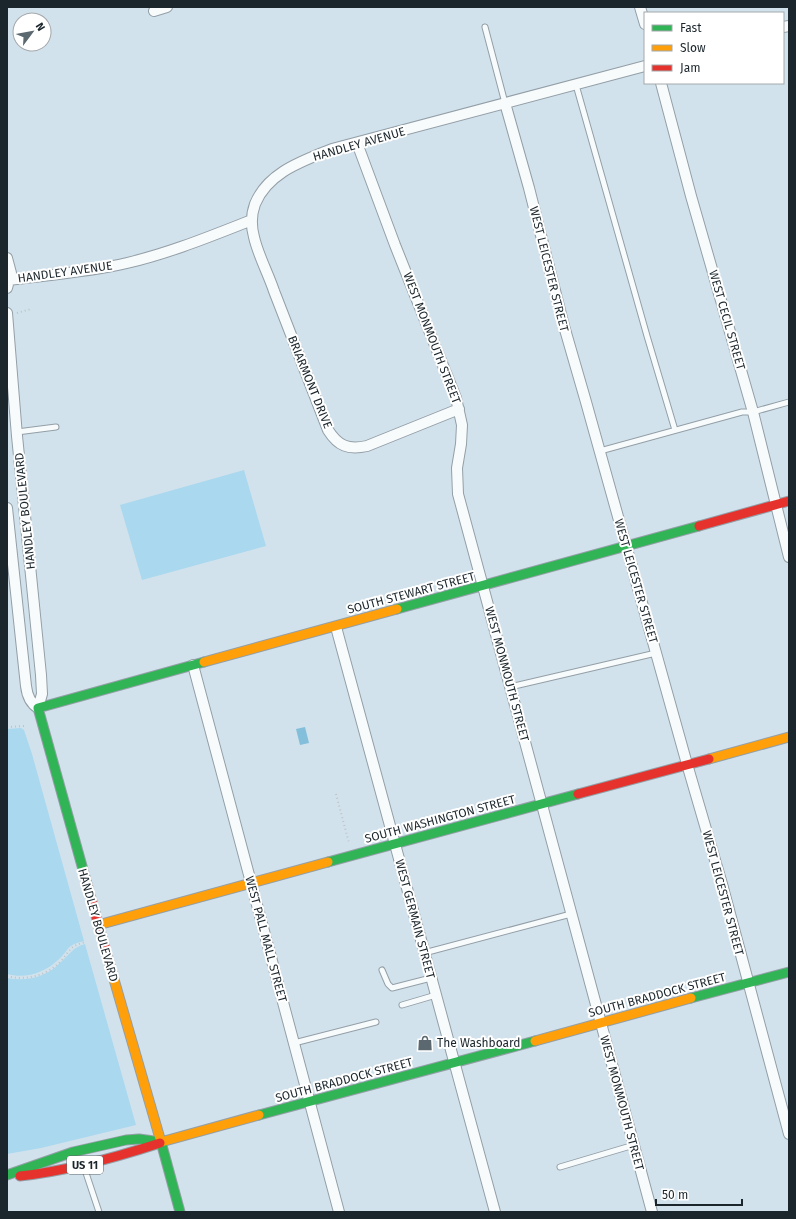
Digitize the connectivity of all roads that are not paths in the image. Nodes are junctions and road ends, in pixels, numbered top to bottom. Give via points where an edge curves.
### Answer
1 (167, 7) edge
2 (640, 7) edge
3 (154, 11) dead end
4 (644, 21) edge
5 (485, 27) dead end
6 (644, 66) edge
7 (661, 84) edge
8 (576, 85) junction
9 (505, 103) junction
10 (357, 143) junction
11 (252, 220) junction
12 (7, 258) edge
13 (8, 284) edge
14 (12, 313) edge
15 (789, 402) edge
16 (459, 409) junction
17 (752, 412) junction
18 (56, 427) dead end
19 (675, 430) junction
20 (14, 435) edge
21 (600, 451) junction
22 (789, 501) edge
23 (775, 505) junction
24 (7, 508) edge
25 (627, 546) junction
26 (789, 557) edge
27 (30, 563) junction
28 (13, 565) junction
29 (483, 586) junction
30 (336, 627) junction
31 (656, 653) junction
32 (193, 665) junction
33 (510, 687) junction
34 (38, 708) junction
35 (789, 737) edge
36 (687, 764) junction
37 (542, 804) junction
38 (395, 844) junction
39 (251, 883) junction
40 (571, 914) junction
41 (98, 925) junction
42 (424, 953) junction
43 (382, 970) dead end
44 (789, 972) edge
45 (431, 978) junction
46 (748, 983) junction
47 (436, 995) junction
48 (402, 1005) dead end
49 (376, 1022) dead end
50 (601, 1023) junction
51 (294, 1043) junction
52 (455, 1063) junction
53 (310, 1102) junction
54 (789, 1134) edge
55 (161, 1142) junction
56 (634, 1145) junction
57 (80, 1151) junction
58 (83, 1166) junction
59 (560, 1167) dead end
60 (7, 1176) edge
61 (99, 1212) edge
62 (180, 1212) edge
63 (339, 1212) edge
64 (495, 1212) edge
65 (652, 1212) edge

1 - 3 street
2 - 4 street
5 - 9 lane, WEST LEICESTER STREET
6 - 8 street, HANDLEY AVENUE
7 - 17 street, WEST CECIL STREET
8 - 9 street, HANDLEY AVENUE
8 - 19 lane
9 - 10 street, HANDLEY AVENUE
9 - 21 street, WEST LEICESTER STREET
10 - 11 street, HANDLEY AVENUE via 307,159 278,175 260,195 255,204
10 - 16 street, WEST MONMOUTH STREET
11 - 13 street, HANDLEY AVENUE via 172,250 128,263
11 - 16 street, BRIARMONT DRIVE via 255,242 332,437 347,447 359,448
12 - 13 street via 11,273
14 - 20 street, HANDLEY BOULEVARD
15 - 17 lane
16 - 29 street, WEST MONMOUTH STREET via 462,425 457,468 458,494
17 - 19 lane via 742,412
17 - 23 street, WEST CECIL STREET
18 - 20 lane
19 - 21 lane
20 - 27 street, HANDLEY BOULEVARD
21 - 25 street, WEST LEICESTER STREET
22 - 23 street, SOUTH STEWART STREET
23 - 25 street, SOUTH STEWART STREET
23 - 26 street, WEST CECIL STREET
24 - 28 street, HANDLEY BOULEVARD
25 - 29 street, SOUTH STEWART STREET
25 - 31 street, WEST LEICESTER STREET
27 - 28 street
27 - 34 street, HANDLEY BOULEVARD via 42,675 42,694
28 - 34 street, HANDLEY BOULEVARD via 26,691
29 - 30 street, SOUTH STEWART STREET
29 - 33 street, WEST MONMOUTH STREET
30 - 32 street, SOUTH STEWART STREET
30 - 38 street, WEST GERMAIN STREET
31 - 33 lane
31 - 36 street, WEST LEICESTER STREET
32 - 34 street, SOUTH STEWART STREET
32 - 39 street, WEST PALL MALL STREET
33 - 37 street, WEST MONMOUTH STREET
34 - 41 street, HANDLEY BOULEVARD
35 - 36 street, SOUTH WASHINGTON STREET
36 - 37 street, SOUTH WASHINGTON STREET
36 - 46 street, WEST LEICESTER STREET
37 - 38 street, SOUTH WASHINGTON STREET
37 - 40 street, WEST MONMOUTH STREET
38 - 39 street, SOUTH WASHINGTON STREET
38 - 42 street, WEST GERMAIN STREET
39 - 41 street, SOUTH WASHINGTON STREET
39 - 51 street, WEST PALL MALL STREET
40 - 42 lane
40 - 50 street, WEST MONMOUTH STREET
41 - 55 street, HANDLEY BOULEVARD
42 - 45 street, WEST GERMAIN STREET
43 - 45 lane via 392,988
44 - 46 street, SOUTH BRADDOCK STREET
45 - 47 street, WEST GERMAIN STREET
46 - 50 street, SOUTH BRADDOCK STREET
46 - 54 street, WEST LEICESTER STREET
47 - 48 lane
47 - 52 street, WEST GERMAIN STREET
49 - 51 lane
50 - 52 street, SOUTH BRADDOCK STREET
50 - 56 street, WEST MONMOUTH STREET
51 - 53 street, WEST PALL MALL STREET
52 - 53 street, SOUTH BRADDOCK STREET
52 - 64 street, WEST GERMAIN STREET
53 - 55 street, SOUTH BRADDOCK STREET
53 - 63 street, WEST PALL MALL STREET
55 - 57 street, SOUTH BRADDOCK STREET / US 11 via 126,1140
55 - 58 street, SOUTH BRADDOCK STREET / US 11
55 - 62 street, HANDLEY BOULEVARD
56 - 59 lane
56 - 65 street, WEST MONMOUTH STREET
57 - 58 lane
57 - 60 street, SOUTH BRADDOCK STREET / US 11
58 - 60 street, SOUTH BRADDOCK STREET / US 11 via 54,1172
58 - 61 lane

